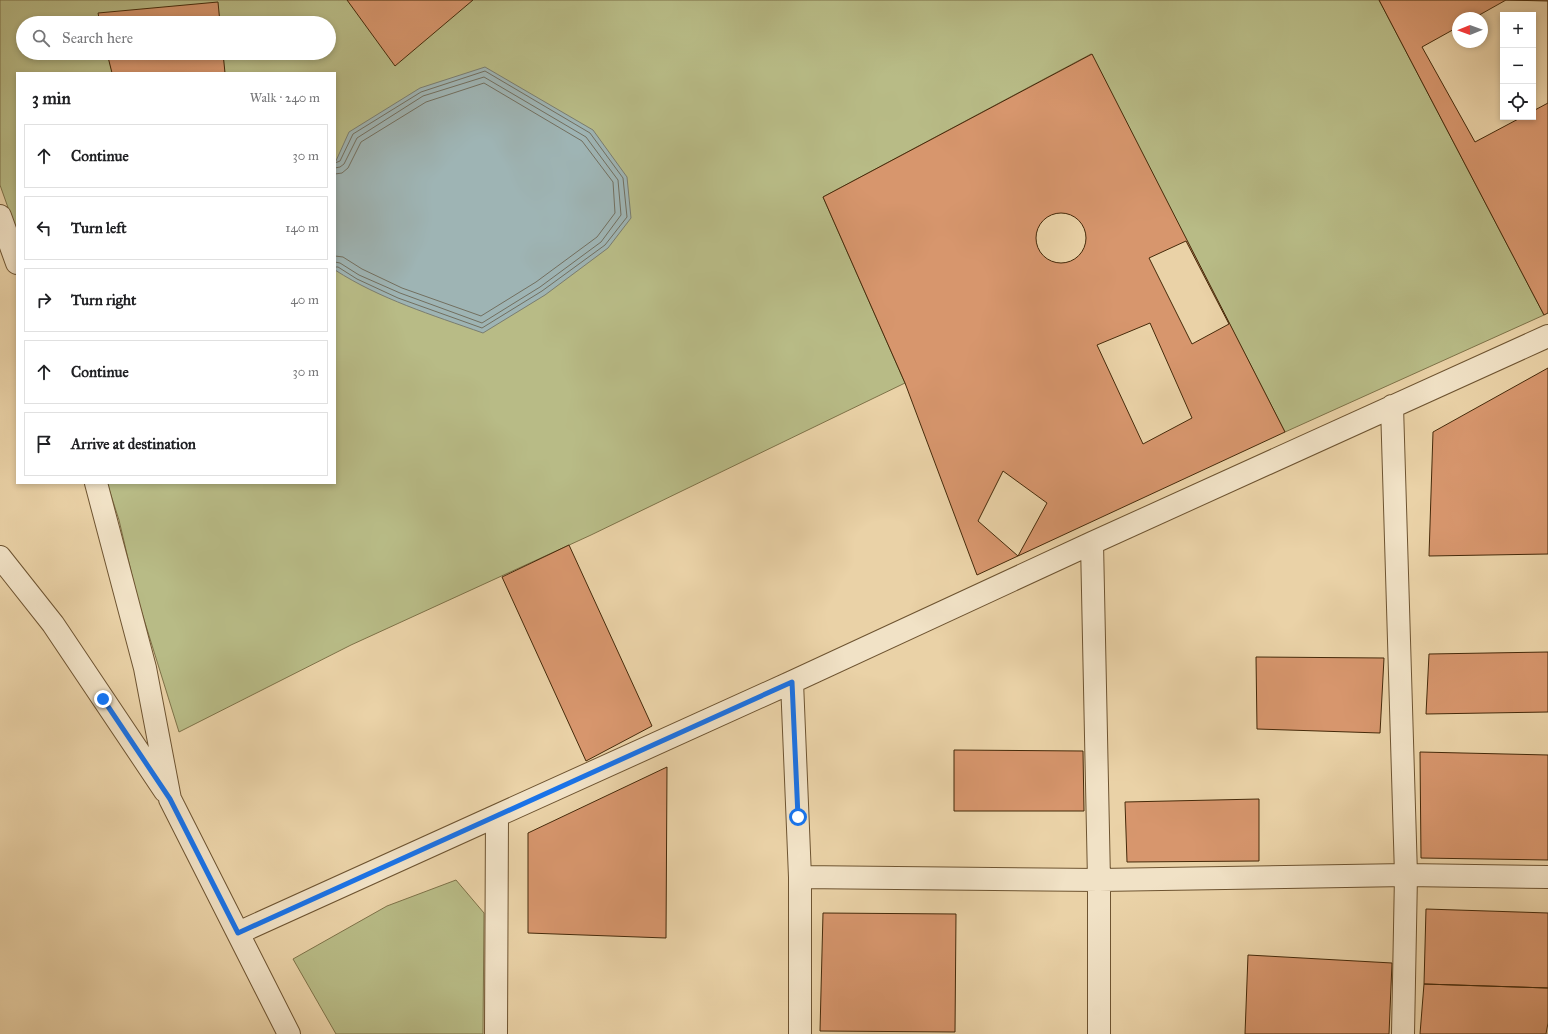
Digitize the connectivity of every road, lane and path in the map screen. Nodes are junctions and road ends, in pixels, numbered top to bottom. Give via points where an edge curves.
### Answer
1 (0, 216) edge
2 (16, 260) edge
3 (1548, 336) edge
4 (1392, 406) junction
5 (96, 484) edge
6 (1092, 542) junction
7 (0, 557) edge
8 (792, 682) junction
9 (170, 799) junction
10 (497, 816) junction
11 (1406, 875) junction
12 (800, 877) junction
13 (1548, 877) edge
14 (1099, 880) junction
15 (238, 933) junction
16 (289, 1034) edge
17 (496, 1034) edge
18 (800, 1034) edge
19 (1099, 1034) edge
20 (1403, 1034) edge

1 - 2 street
3 - 4 street
4 - 6 street
4 - 11 street
5 - 9 street via 145,668
6 - 8 street
6 - 14 street
7 - 9 street via 53,624
8 - 10 street
8 - 12 street
9 - 15 street
10 - 15 street
10 - 17 street
11 - 13 street
11 - 14 street
11 - 20 street
12 - 14 street
12 - 18 street
14 - 19 street
15 - 16 street

